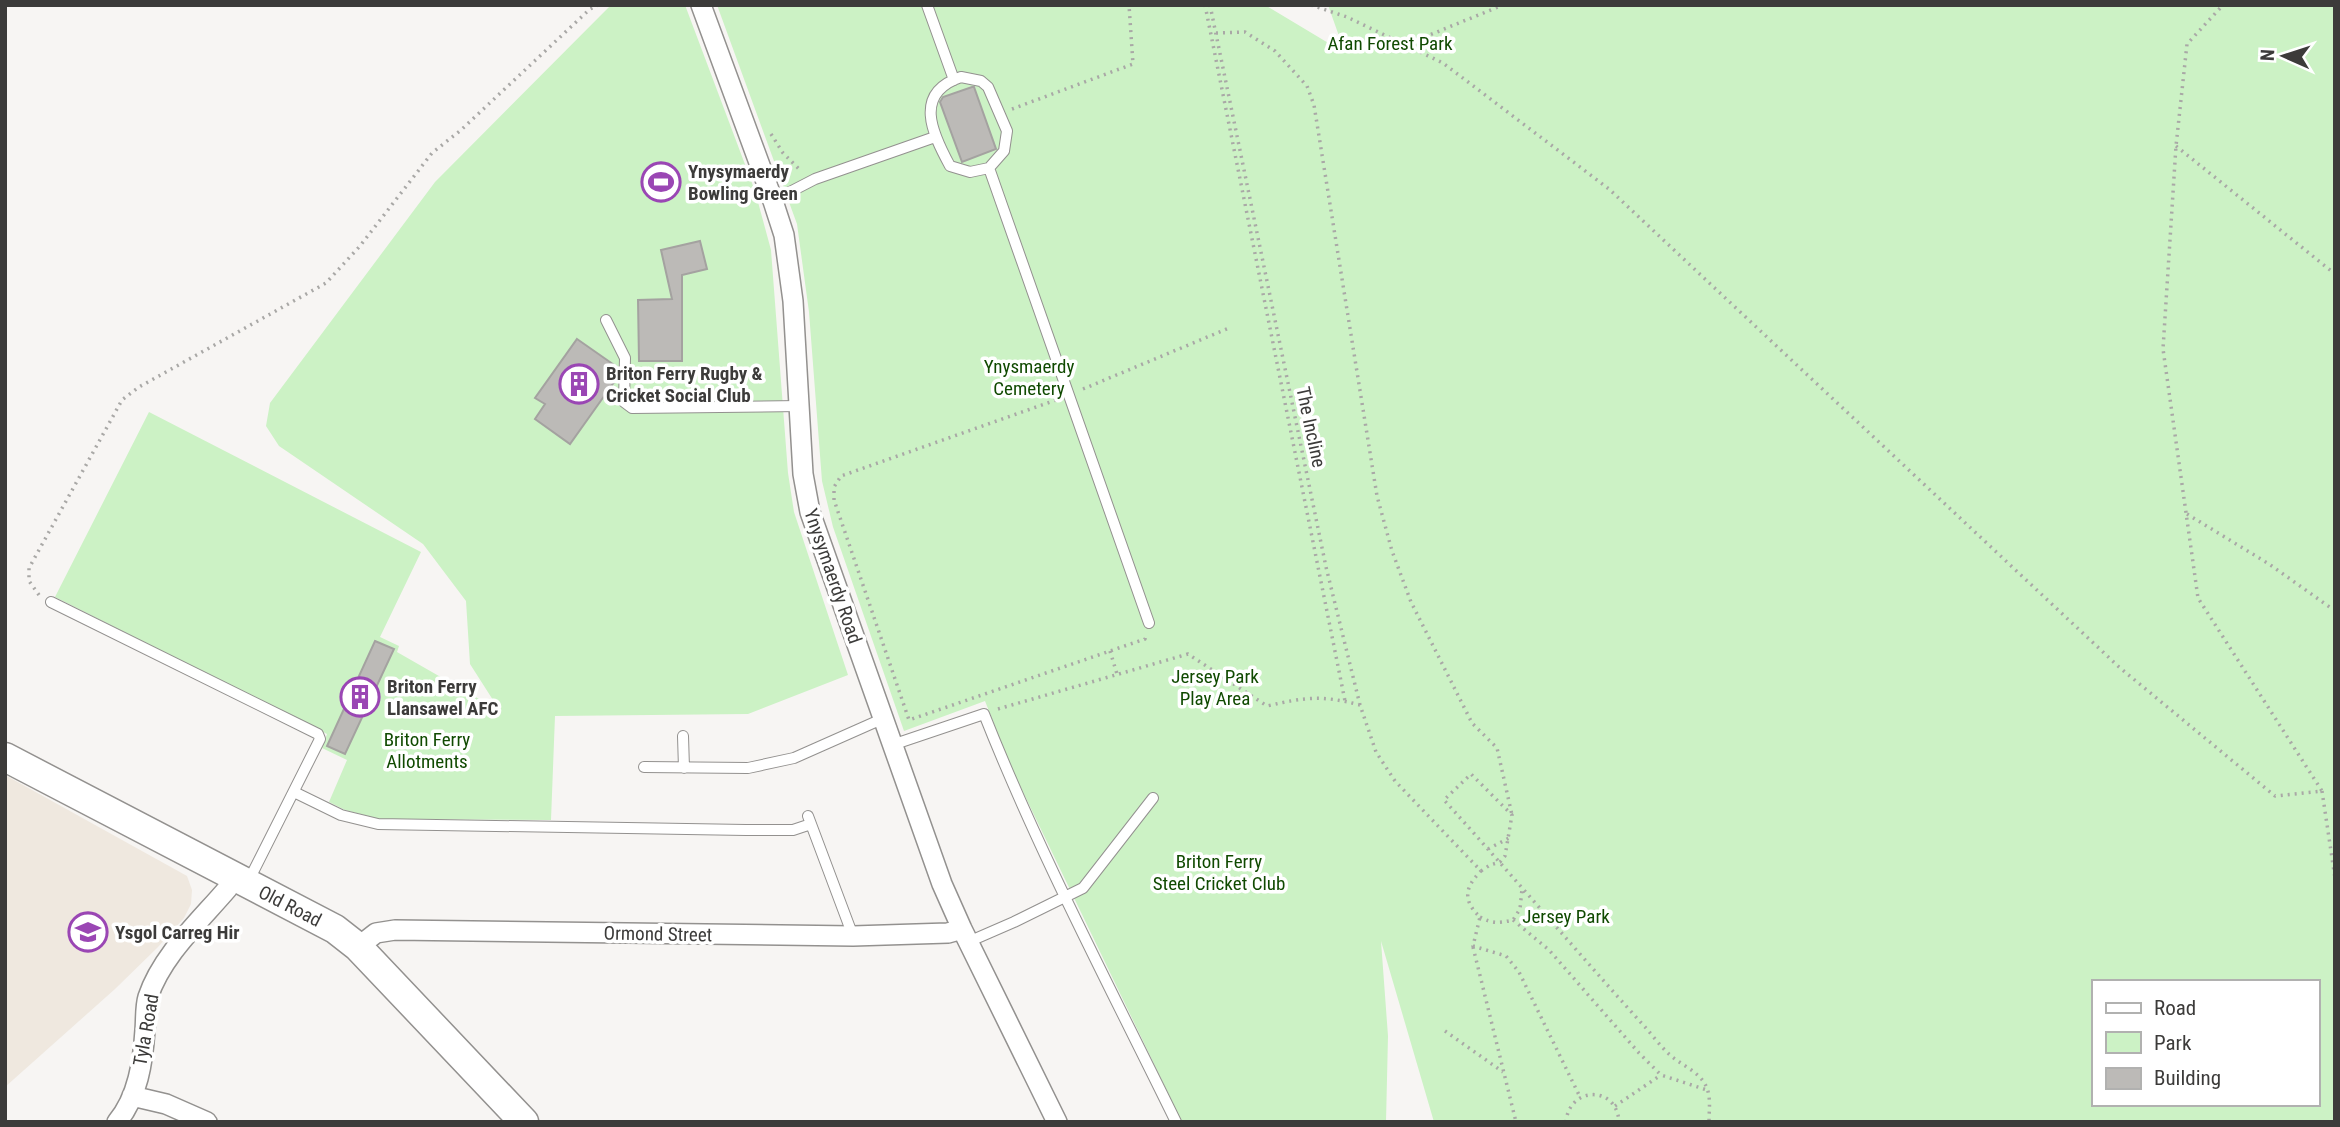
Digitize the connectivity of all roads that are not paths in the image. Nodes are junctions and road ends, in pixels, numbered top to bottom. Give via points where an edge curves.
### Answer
1 (701, 5) edge
2 (927, 5) edge
3 (954, 80) junction
4 (935, 137) junction
5 (989, 168) junction
6 (772, 198) junction
7 (606, 320) dead end
8 (800, 406) junction
9 (51, 602) road end
10 (1149, 623) road end
11 (882, 719) junction
12 (683, 736) dead end
13 (892, 745) junction
14 (5, 757) edge
15 (644, 767) dead end
16 (684, 768) junction
17 (294, 792) junction
18 (1153, 798) dead end
19 (240, 880) junction
20 (1066, 898) junction
21 (853, 936) junction
22 (965, 936) junction
23 (358, 947) junction
24 (132, 1096) junction
25 (117, 1122) edge
26 (207, 1122) edge
27 (524, 1122) edge
28 (1057, 1122) edge
29 (1176, 1122) edge

1 - 6 street, Ynysymaerdy Road
2 - 3 lane
3 - 4 lane via 934,94 929,113
3 - 5 lane via 981,81 1000,113 1007,131 1004,150
4 - 5 lane via 950,166 970,172
4 - 6 lane
5 - 10 lane
6 - 8 street, Ynysymaerdy Road via 793,301
7 - 8 lane via 625,358 624,402 632,408
8 - 11 street, Ynysymaerdy Road via 810,512
9 - 17 lane via 318,734 320,739
11 - 13 street, Ynysymaerdy Road
11 - 16 lane via 794,758 748,768
12 - 16 lane
13 - 20 lane via 984,714
13 - 22 street, Ynysymaerdy Road
14 - 19 street, Old Road
15 - 16 lane
17 - 19 lane
17 - 21 lane via 341,815 378,824 793,830 809,820
18 - 20 lane, Ormond Street via 1083,888
19 - 23 street, Old Road via 335,929
19 - 24 street, Tyla Road via 167,959 147,998 143,1061
20 - 22 lane, Ormond Street
20 - 29 lane
21 - 22 street, Ormond Street
21 - 23 street, Ormond Street via 395,930 376,933
22 - 28 street, Ynysymaerdy Road
23 - 27 street, Old Road
24 - 25 street, Tyla Road
24 - 26 street via 166,1104

